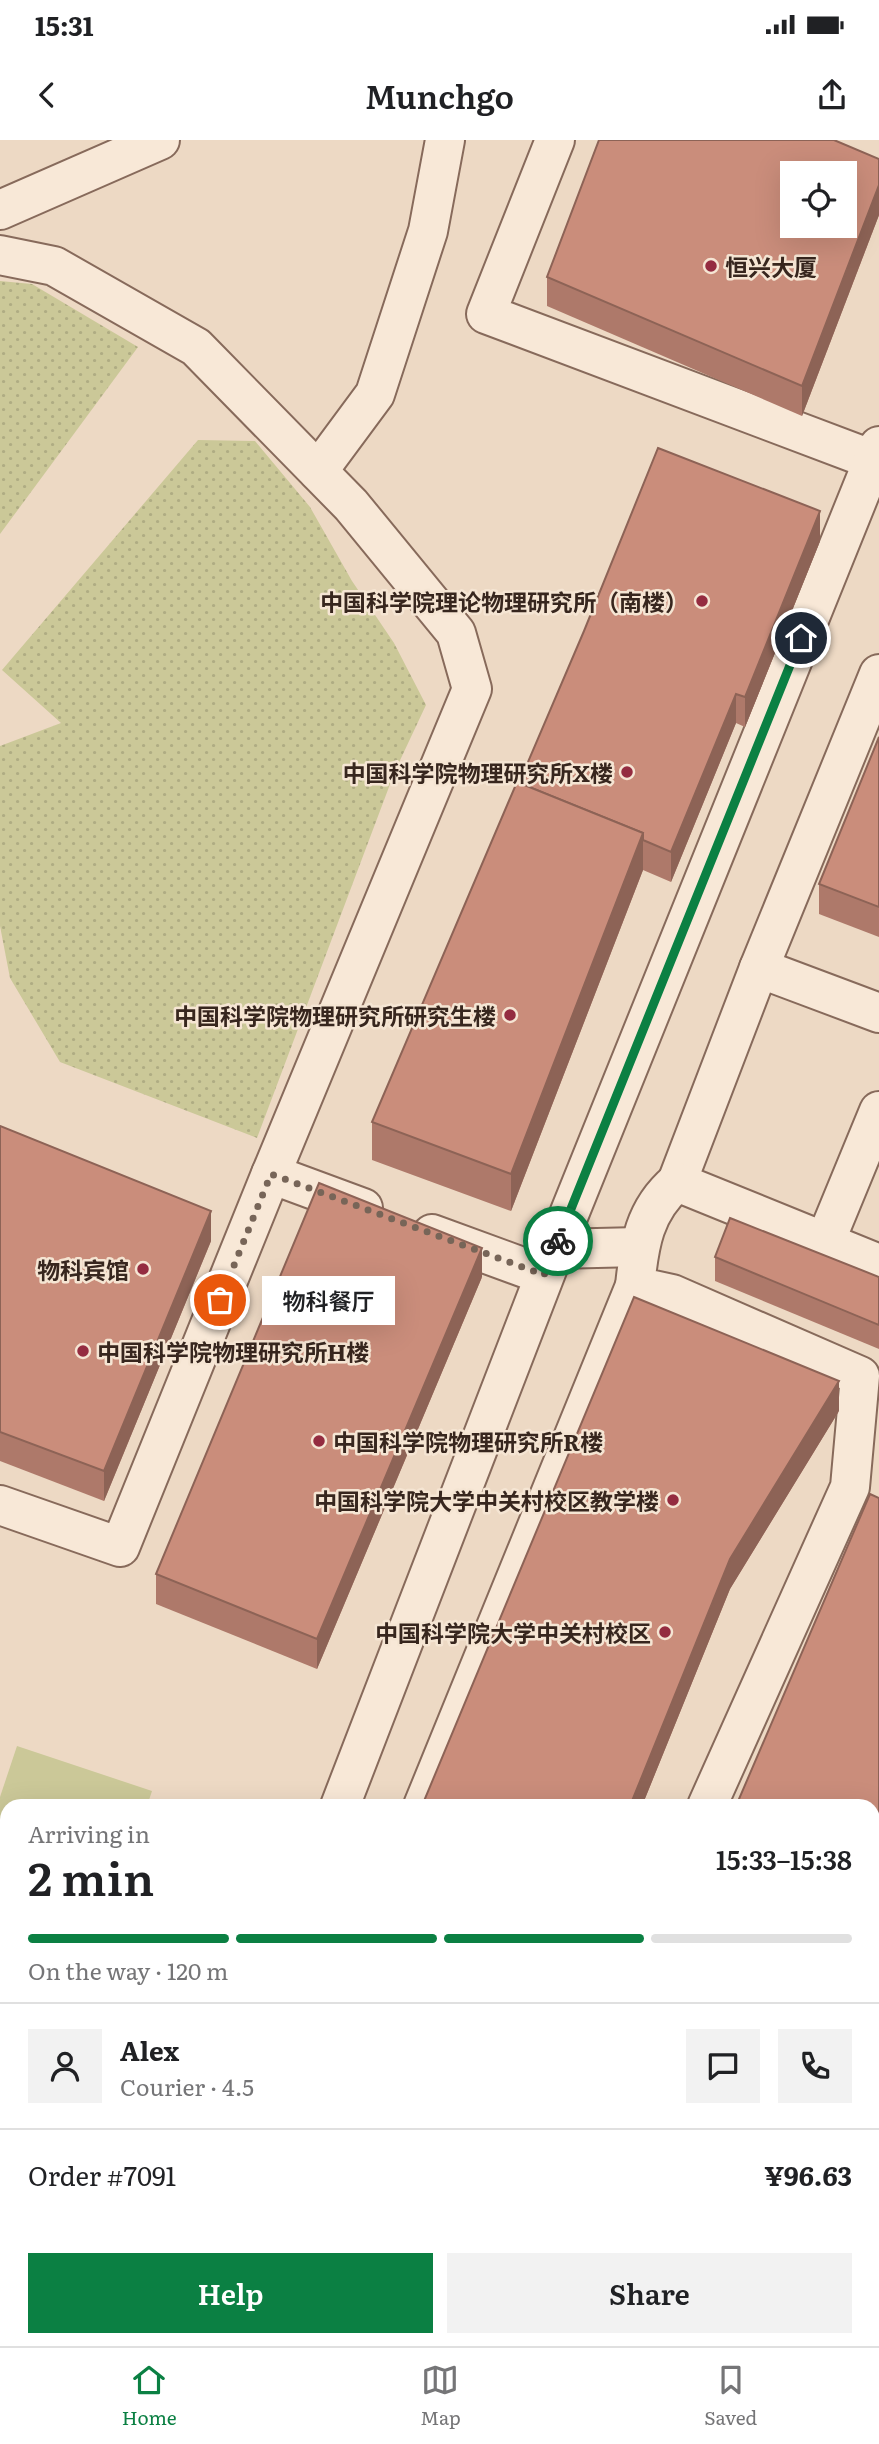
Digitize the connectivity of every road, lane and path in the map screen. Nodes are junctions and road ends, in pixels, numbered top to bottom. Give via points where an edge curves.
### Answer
1 (160, 140) edge
2 (445, 140) edge
3 (555, 140) edge
4 (0, 210) edge
5 (0, 255) edge
6 (876, 453) edge
7 (318, 471) junction
8 (879, 674) edge
9 (760, 968) junction
10 (879, 1013) edge
11 (879, 1111) edge
12 (271, 1174) junction
13 (677, 1182) junction
14 (824, 1242) junction
15 (639, 1247) junction
16 (550, 1262) junction
17 (879, 1264) edge
18 (635, 1286) junction
19 (864, 1494) edge
20 (0, 1505) edge
21 (343, 1799) edge
22 (426, 1799) edge
23 (711, 1799) edge

1 - 4 street
2 - 7 street via 428,232 374,394
3 - 6 street via 486,314
5 - 7 street via 54,266 196,347
6 - 16 street
7 - 12 street via 456,633 472,689
8 - 9 street
9 - 10 street
9 - 13 street
11 - 14 street
12 - 16 street
12 - 20 street via 120,1547
13 - 14 street
13 - 15 street via 654,1206
14 - 17 street
15 - 16 street
15 - 18 street
16 - 21 street
18 - 19 street via 672,1294 860,1376
18 - 22 street
19 - 23 street

